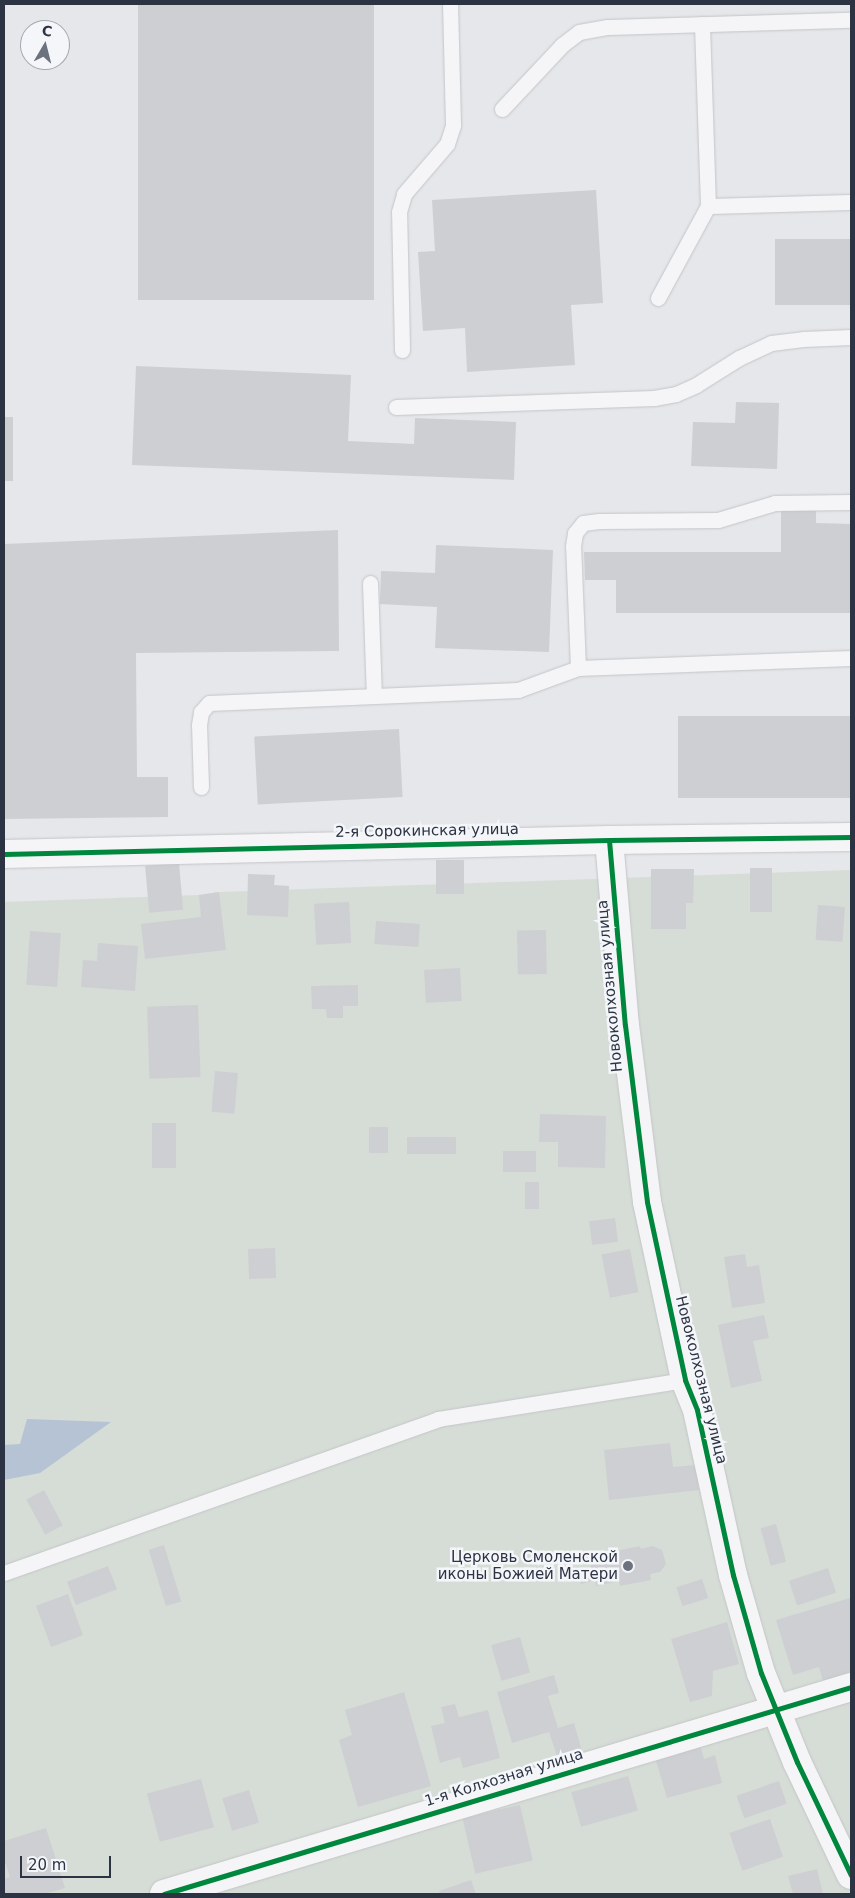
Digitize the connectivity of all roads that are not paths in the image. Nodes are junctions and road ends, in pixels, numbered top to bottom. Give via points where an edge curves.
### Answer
1 (450, 4) edge
2 (851, 20) edge
3 (702, 24) junction
4 (502, 109) dead end
5 (851, 202) edge
6 (708, 206) junction
7 (658, 298) dead end
8 (851, 337) edge
9 (402, 350) dead end
10 (396, 407) dead end
11 (851, 502) edge
12 (370, 583) dead end
13 (851, 658) edge
14 (578, 668) junction
15 (374, 695) junction
16 (201, 788) dead end
17 (851, 837) edge
18 (609, 840) junction
19 (4, 854) edge
20 (685, 1380) junction
21 (4, 1573) edge
22 (851, 1687) edge
23 (774, 1709) junction
24 (851, 1875) edge
25 (164, 1894) edge

1 - 9 lane via 452,125 447,144 404,194 399,212
2 - 3 lane
3 - 4 lane via 608,27 579,32 562,45
3 - 6 lane
5 - 6 lane
6 - 7 lane
8 - 10 lane via 771,343 739,358 696,385 676,394 654,398
11 - 14 lane via 775,503 718,520 583,523 575,533 573,546
12 - 15 lane
13 - 14 lane
14 - 15 lane via 518,690
15 - 16 lane via 209,703 201,712 199,725
17 - 18 street, 2-я Сорокинская улица
18 - 19 street, 2-я Сорокинская улица
18 - 20 street, Новоколхозная улица via 625,1025 645,1183
20 - 21 lane via 438,1419
20 - 23 street, Новоколхозная улица via 704,1438 720,1524 746,1625
22 - 23 street, 1-я Колхозная улица
23 - 24 street, Новоколхозная улица
23 - 25 street, 1-я Колхозная улица

